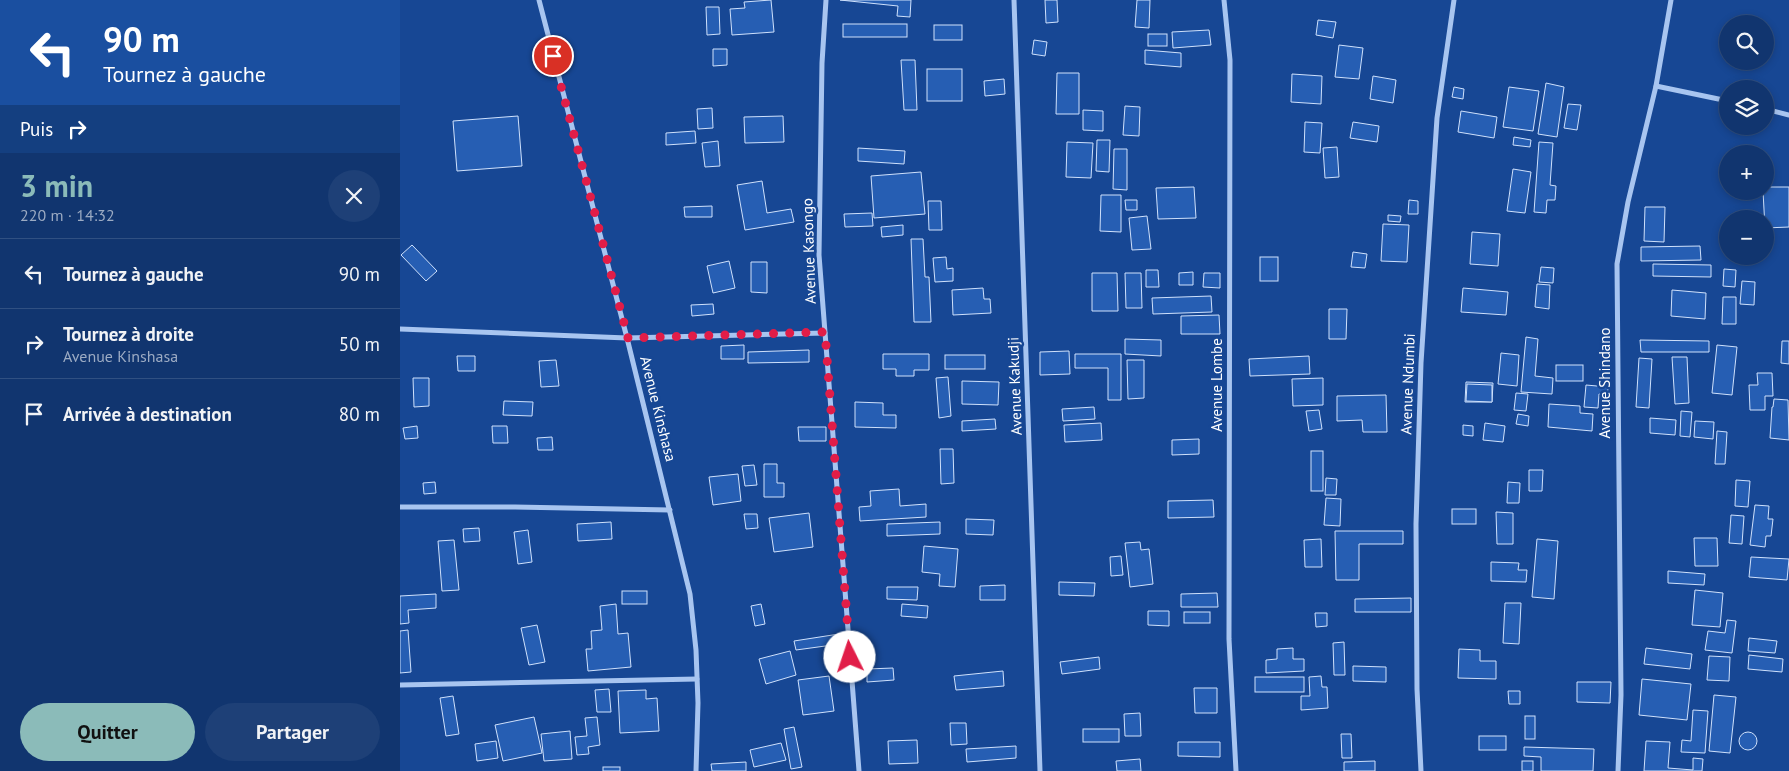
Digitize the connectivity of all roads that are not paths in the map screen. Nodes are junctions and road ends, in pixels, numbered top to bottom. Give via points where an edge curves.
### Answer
1 (539, 0) edge
2 (826, 0) edge
3 (1014, 0) edge
4 (1224, 0) edge
5 (1454, 0) edge
6 (1671, 0) edge
7 (1656, 86) junction
8 (1719, 99) edge
9 (1774, 111) edge
10 (1789, 115) edge
11 (400, 329) edge
12 (825, 332) junction
13 (628, 338) junction
14 (400, 507) edge
15 (670, 510) junction
16 (697, 679) junction
17 (400, 685) edge
18 (696, 771) edge
19 (859, 771) edge
20 (1040, 771) edge
21 (1236, 771) edge
22 (1421, 771) edge
23 (1618, 771) edge

1 - 13 street, Avenue Kinshasa
2 - 12 street, Avenue Kasongo via 819,255
3 - 20 street, Avenue Kakudji
4 - 21 street, Avenue Lombe via 1230,60 1229,639
5 - 22 street, Avenue Ndumbi via 1437,118 1421,363 1416,524
6 - 7 street, Avenue Shindano
7 - 8 street
7 - 23 street, Avenue Shindano via 1626,209 1617,264
9 - 10 street
11 - 13 street
12 - 13 street
12 - 19 street, Avenue Kasongo
13 - 15 street, Avenue Kinshasa
14 - 15 street
15 - 16 street, Avenue Kinshasa via 690,594
16 - 17 street
16 - 18 street, Avenue Kinshasa

